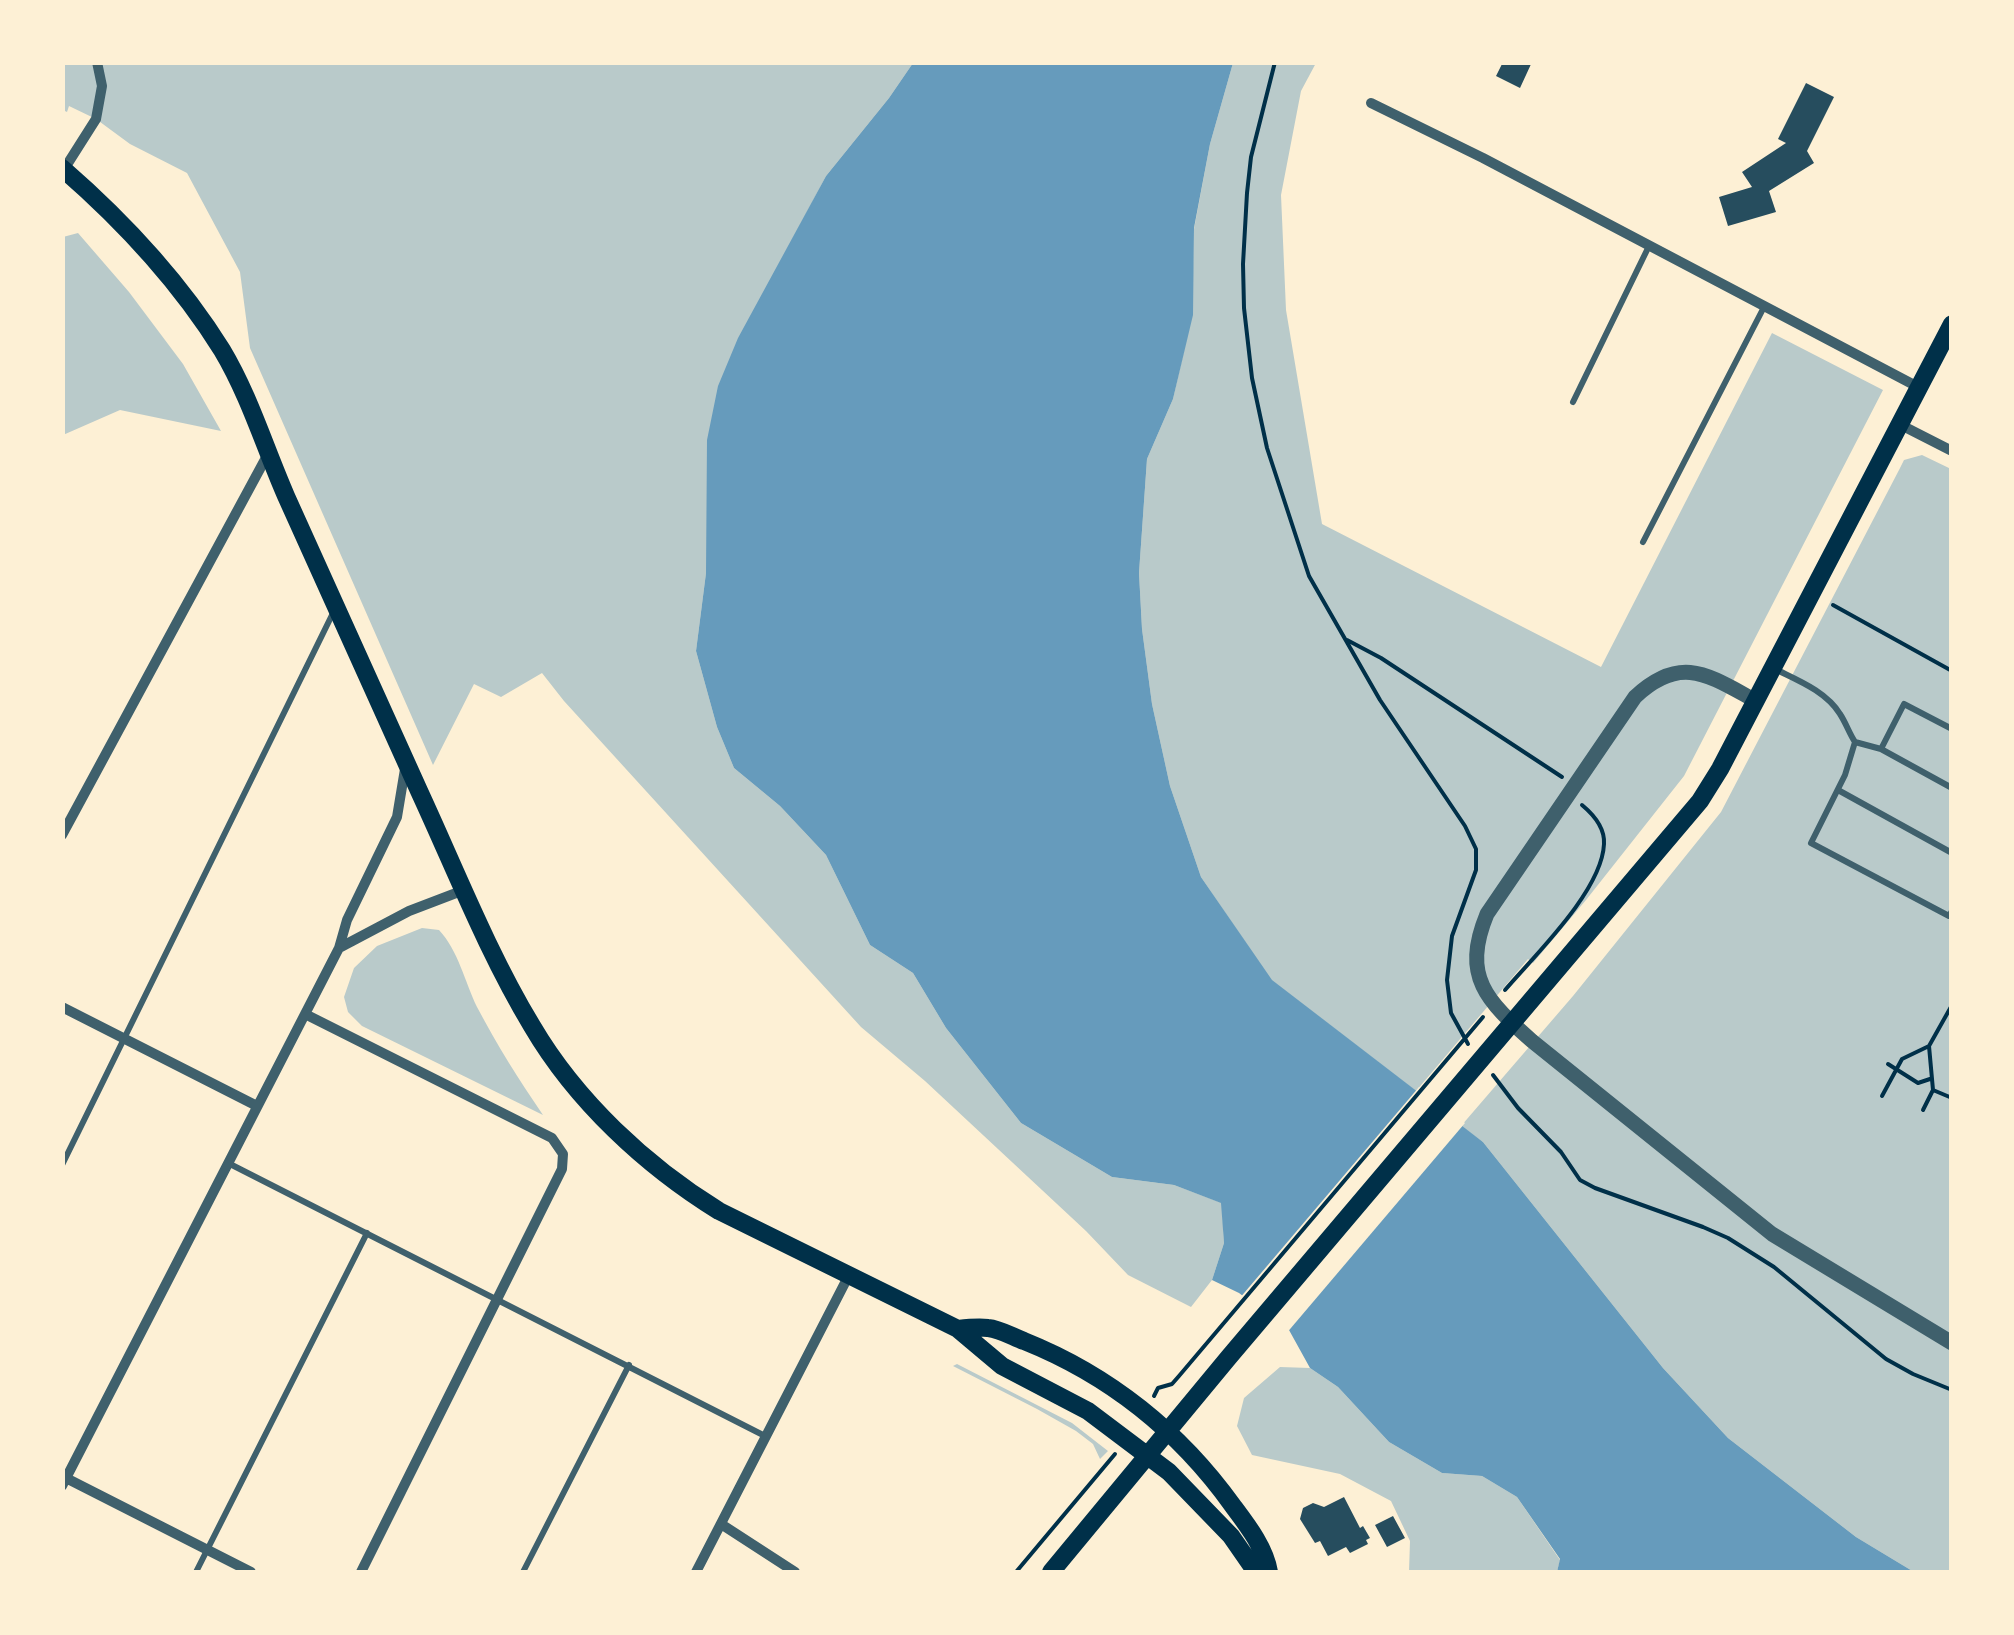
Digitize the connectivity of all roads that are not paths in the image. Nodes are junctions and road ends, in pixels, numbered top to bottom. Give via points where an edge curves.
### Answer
1 (96, 62) edge
2 (1371, 103) dead end
3 (63, 169) edge
4 (1649, 245) junction
5 (1765, 306) junction
6 (1952, 324) edge
7 (1918, 386) junction
8 (1572, 402) dead end
9 (1898, 424) junction
10 (1952, 450) edge
11 (268, 454) junction
12 (1643, 542) dead end
13 (336, 608) junction
14 (1772, 668) junction
15 (1756, 700) junction
16 (1952, 729) edge
17 (1855, 742) junction
18 (1881, 749) junction
19 (406, 763) junction
20 (1952, 788) edge
21 (1838, 790) junction
22 (62, 835) edge
23 (1952, 854) edge
24 (464, 890) junction
25 (1952, 911) edge
26 (339, 948) junction
27 (62, 1007) edge
28 (305, 1014) junction
29 (126, 1039) junction
30 (257, 1106) junction
31 (228, 1162) junction
32 (62, 1165) edge
33 (367, 1233) junction
34 (849, 1275) junction
35 (498, 1299) junction
36 (958, 1329) junction
37 (1952, 1343) edge
38 (629, 1365) junction
39 (1168, 1431) junction
40 (766, 1436) junction
41 (1148, 1456) junction
42 (64, 1480) edge
43 (721, 1524) junction
44 (208, 1550) junction
45 (196, 1572) edge
46 (252, 1572) edge
47 (362, 1572) edge
48 (523, 1572) edge
49 (696, 1572) edge
50 (795, 1572) edge
51 (1051, 1572) edge
52 (1256, 1572) edge
53 (1270, 1572) edge

1 - 3 street via 102,86 96,119
2 - 4 street
3 - 11 main road via 129,229 195,310 224,354
4 - 5 street
4 - 8 lane
5 - 7 street
5 - 12 lane
6 - 7 main road
7 - 9 main road
9 - 10 street
9 - 14 main road
11 - 13 main road
11 - 22 street
13 - 19 main road
13 - 29 lane
14 - 15 main road
14 - 17 lane via 1826,699
15 - 37 street via 1688,671 1668,673 1635,696 1487,914 1476,954 1478,977 1498,1010 1772,1234
15 - 39 main road via 1700,801
16 - 18 lane via 1904,704
17 - 18 lane
17 - 21 lane
18 - 20 lane
19 - 24 main road
19 - 26 street via 397,817
21 - 23 lane
21 - 25 lane via 1811,844 1949,916
24 - 26 street
24 - 34 main road via 533,1028 586,1101 682,1188
26 - 28 street
27 - 29 street
28 - 30 street
28 - 35 street via 552,1138 563,1154 562,1169
29 - 30 street
29 - 32 lane
30 - 31 street
31 - 33 lane
31 - 42 street
33 - 35 lane
33 - 44 lane
34 - 36 main road
34 - 40 street
35 - 38 lane
35 - 47 street
36 - 39 main road via 990,1328 1078,1365
36 - 41 main road via 1002,1366 1088,1411
38 - 40 lane
38 - 48 lane
39 - 41 main road
39 - 53 main road via 1226,1495
40 - 43 street
41 - 51 main road
41 - 52 main road via 1206,1509
42 - 44 street
43 - 49 street
43 - 50 street
44 - 45 lane
44 - 46 street

